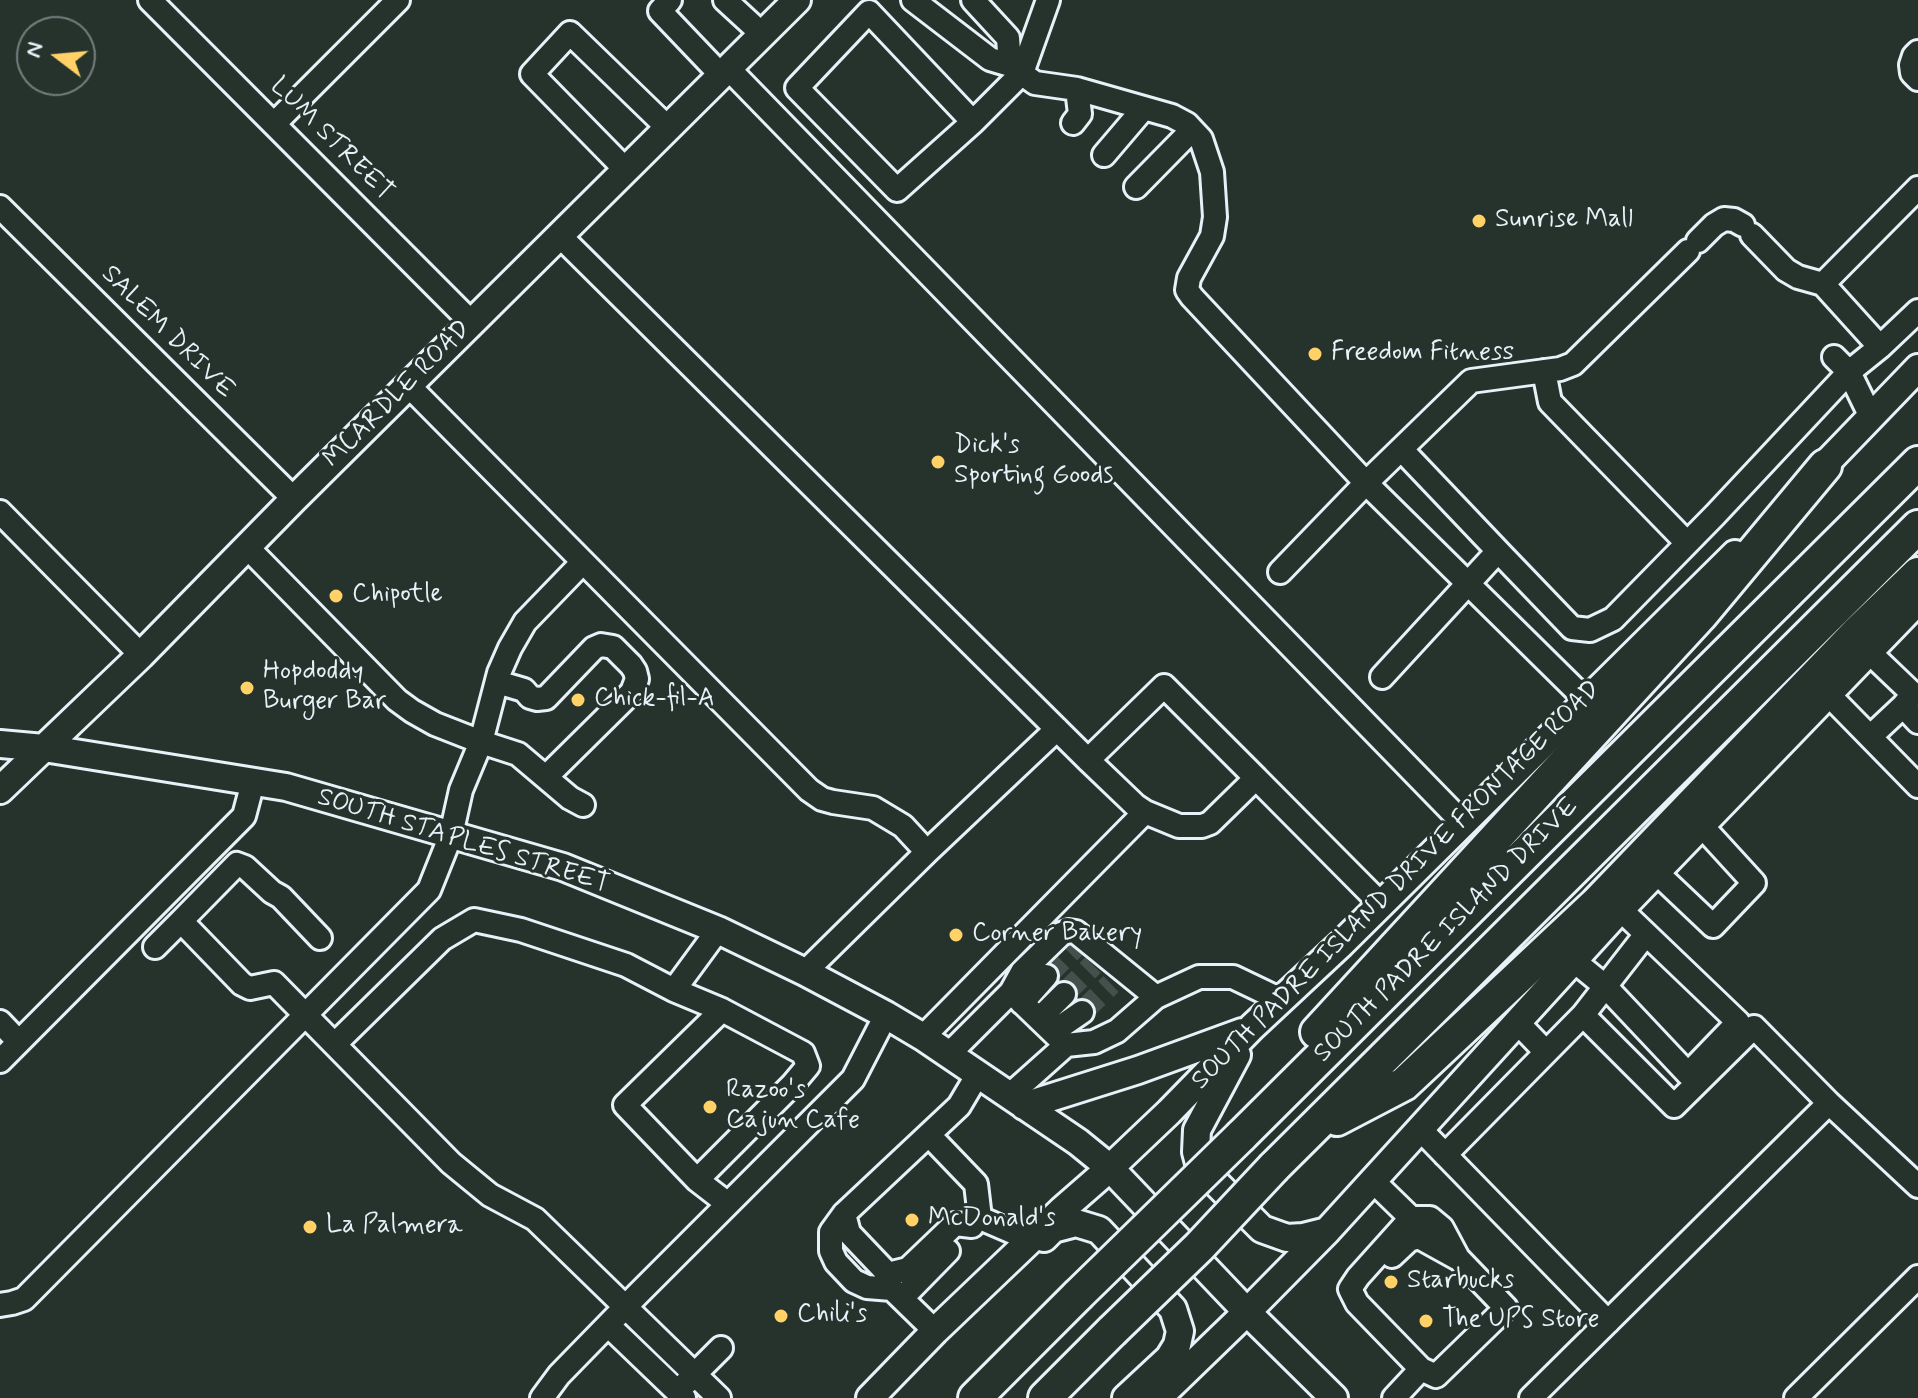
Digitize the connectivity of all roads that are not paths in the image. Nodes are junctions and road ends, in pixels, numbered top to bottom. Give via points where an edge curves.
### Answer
1 (150, 0) edge
2 (398, 0) edge
3 (670, 0) edge
4 (725, 0) edge
5 (797, 0) edge
6 (913, 0) edge
7 (973, 0) edge
8 (1048, 0) edge
9 (762, 34) junction
10 (1918, 52) edge
11 (724, 72) junction
12 (1918, 79) edge
13 (1024, 80) junction
14 (1077, 89) junction
15 (1144, 108) junction
16 (973, 122) junction
17 (275, 123) junction
18 (1073, 123) dead end
19 (668, 128) junction
20 (1192, 130) junction
21 (1104, 155) dead end
22 (625, 169) junction
23 (1136, 187) dead end
24 (1918, 188) edge
25 (0, 207) edge
26 (559, 235) junction
27 (1823, 284) junction
28 (1918, 311) edge
29 (471, 322) junction
30 (1880, 347) junction
31 (1841, 364) junction
32 (1918, 368) edge
33 (1544, 371) junction
34 (408, 385) junction
35 (1871, 417) junction
36 (1401, 449) junction
37 (1918, 463) edge
38 (1825, 466) junction
39 (1366, 483) junction
40 (294, 499) junction
41 (0, 512) edge
42 (1918, 527) edge
43 (1687, 543) junction
44 (247, 547) junction
45 (1498, 551) junction
46 (583, 562) junction
47 (1280, 572) dead end
48 (1918, 574) edge
49 (1468, 583) junction
50 (1914, 613) edge
51 (1869, 652) junction
52 (141, 655) junction
53 (1382, 677) dead end
54 (497, 682) junction
55 (1828, 694) junction
56 (1586, 700) junction
57 (1910, 714) edge
58 (1057, 729) junction
59 (1870, 737) junction
60 (481, 742) junction
61 (0, 744) edge
62 (44, 748) junction
63 (1088, 760) junction
64 (546, 777) junction
65 (1256, 778) junction
66 (253, 782) junction
67 (1918, 786) edge
68 (0, 790) edge
69 (583, 805) dead end
70 (1145, 812) junction
71 (1463, 823) junction
72 (1701, 825) junction
73 (451, 835) junction
74 (927, 852) junction
75 (1656, 872) junction
76 (1381, 904) junction
77 (1620, 909) junction
78 (181, 921) junction
79 (718, 930) junction
80 (1646, 934) junction
81 (320, 938) dead end
82 (155, 947) dead end
83 (1573, 960) junction
84 (805, 972) junction
85 (1046, 976) tunnel mouth
86 (1606, 987) junction
87 (674, 990) junction
88 (1064, 994) tunnel mouth
89 (1016, 997) junction
90 (1156, 997) junction
91 (1281, 1000) junction
92 (722, 1010) junction
93 (1082, 1012) tunnel mouth
94 (306, 1014) junction
95 (886, 1015) junction
96 (1583, 1015) junction
97 (0, 1022) edge
98 (1517, 1022) junction
99 (1252, 1027) junction
100 (1053, 1032) junction
101 (923, 1037) junction
102 (19, 1042) junction
103 (335, 1044) junction
104 (1546, 1052) junction
105 (949, 1054) junction
106 (0, 1061) edge
107 (978, 1074) junction
108 (792, 1085) junction
109 (1017, 1100) junction
110 (1829, 1103) junction
111 (820, 1112) junction
112 (1420, 1129) junction
113 (1310, 1133) junction
114 (929, 1135) junction
115 (1241, 1136) junction
116 (1445, 1155) junction
117 (1110, 1168) junction
118 (697, 1180) junction
119 (1373, 1181) junction
120 (1918, 1186) edge
121 (728, 1204) junction
122 (1411, 1218) junction
123 (976, 1222) junction
124 (847, 1224) junction
125 (1327, 1231) junction
126 (1031, 1240) junction
127 (1458, 1258) junction
128 (1358, 1277) junction
129 (1918, 1277) edge
130 (902, 1298) junction
131 (0, 1305) edge
132 (625, 1307) junction
133 (1247, 1312) junction
134 (1608, 1322) junction
135 (608, 1325) junction
136 (935, 1331) junction
137 (721, 1348) dead end
138 (1421, 1369) junction
139 (694, 1374) junction
140 (677, 1396) edge
141 (542, 1398) edge
142 (719, 1398) edge
143 (870, 1398) edge
144 (975, 1398) edge
145 (1045, 1398) edge
146 (1126, 1398) edge
147 (1158, 1398) edge
148 (1334, 1398) edge
149 (1394, 1398) edge
150 (1531, 1398) edge
151 (1796, 1398) edge

1 - 17 street, LUM STREET
2 - 17 street
3 - 11 street via 660,11
4 - 9 street
5 - 9 main road, MCARDLE ROAD
6 - 13 street
7 - 13 street via 1008,38
8 - 13 street
9 - 11 main road, MCARDLE ROAD
10 - 12 street via 1911,65
11 - 19 main road, MCARDLE ROAD
11 - 71 street
13 - 14 street
13 - 16 street
14 - 15 street
14 - 18 street via 1080,114
15 - 20 street via 1172,116
15 - 21 street
16 - 16 street via 897,190 797,88 869,12
17 - 29 street, LUM STREET
19 - 22 main road, MCARDLE ROAD
19 - 22 street via 570,33 532,74
20 - 23 street
20 - 39 street via 1201,139 1212,172 1215,217 1212,236 1187,290
22 - 26 main road, MCARDLE ROAD
24 - 27 street
25 - 40 street, SALEM DRIVE
26 - 29 main road, MCARDLE ROAD
26 - 58 street
27 - 30 street
27 - 33 street via 1786,270 1748,230 1724,219 1573,364
28 - 30 street
29 - 34 main road, MCARDLE ROAD
30 - 31 street
31 - 35 street
31 - 43 street
32 - 35 main road, SOUTH PADRE ISLAND DRIVE FRONTAGE ROAD
33 - 36 street via 1471,381
33 - 43 street via 1550,402
34 - 40 main road, MCARDLE ROAD
34 - 46 street
35 - 38 main road, SOUTH PADRE ISLAND DRIVE FRONTAGE ROAD
36 - 39 street
36 - 45 street
37 - 115 highway, SOUTH PADRE ISLAND DRIVE
38 - 56 main road, SOUTH PADRE ISLAND DRIVE FRONTAGE ROAD
38 - 115 highway via 1700,616 1273,1079
39 - 47 street
39 - 49 street
40 - 44 main road, MCARDLE ROAD
41 - 52 street
42 - 113 highway, SOUTH PADRE ISLAND DRIVE
43 - 45 street via 1613,619 1590,630 1572,628
44 - 52 main road, MCARDLE ROAD
44 - 60 street via 397,700 435,724
45 - 49 street
46 - 54 street via 525,622
46 - 74 street via 809,790 822,799 873,808 903,826
48 - 113 highway via 1596,904 1404,1084
49 - 53 street
49 - 56 street
50 - 51 main road
51 - 55 main road
51 - 57 street via 1913,694
52 - 62 main road, MCARDLE ROAD
54 - 60 street
54 - 64 street via 530,697 546,698 601,645 613,647 635,671 632,692
55 - 59 street
55 - 72 main road
56 - 71 main road, SOUTH PADRE ISLAND DRIVE FRONTAGE ROAD
57 - 59 street
58 - 63 street
58 - 74 street
59 - 67 street
60 - 64 street via 518,754
60 - 73 street via 461,790
61 - 62 main road, SOUTH STAPLES STREET
62 - 66 main road, SOUTH STAPLES STREET
62 - 68 main road, MCARDLE ROAD
63 - 65 street via 1164,686
63 - 70 street
64 - 69 street
65 - 70 street via 1202,826 1179,826
65 - 76 street
66 - 73 main road, SOUTH STAPLES STREET
66 - 102 street via 244,816
70 - 101 street
71 - 76 main road, SOUTH PADRE ISLAND DRIVE FRONTAGE ROAD
72 - 75 main road
72 - 75 street via 1754,883 1713,926
73 - 79 main road, SOUTH STAPLES STREET via 563,867
73 - 94 street via 429,890
74 - 84 street
75 - 77 main road
76 - 91 main road, SOUTH PADRE ISLAND DRIVE FRONTAGE ROAD
77 - 80 street
77 - 83 main road
78 - 81 street via 237,864 281,897
78 - 82 street
78 - 94 street via 242,984 250,988 274,983
79 - 84 main road, SOUTH STAPLES STREET
79 - 87 street
80 - 86 street
80 - 86 street via 1738,1022 1688,1074
83 - 86 street
83 - 98 main road
84 - 95 main road, SOUTH STAPLES STREET
85 - 89 street
86 - 96 street
87 - 92 street
87 - 103 street via 626,965 474,920 442,939
88 - 100 street
89 - 90 street via 1022,972 1069,931 1076,932 1079,942 1117,978
89 - 100 street
89 - 105 street
90 - 91 street via 1199,977 1233,977
90 - 100 street via 1117,1031 1094,1042
91 - 99 main road, SOUTH PADRE ISLAND DRIVE FRONTAGE ROAD
92 - 108 street via 803,1053 808,1066
92 - 118 street via 625,1105
93 - 100 street
94 - 103 street
94 - 131 street via 24,1299
95 - 101 main road, SOUTH STAPLES STREET
95 - 111 street via 853,1079
96 - 104 street
96 - 110 street via 1674,1106 1754,1027
97 - 102 street
98 - 104 street
98 - 112 main road
99 - 109 main road via 1138,1070
99 - 117 main road, SOUTH PADRE ISLAND DRIVE FRONTAGE ROAD
99 - 125 main road via 1197,1130 1200,1167 1262,1229 1287,1238
100 - 109 street
101 - 105 main road, SOUTH STAPLES STREET
102 - 106 street
103 - 132 street via 451,1163 490,1195 535,1219
104 - 116 street
105 - 107 main road, SOUTH STAPLES STREET
107 - 109 main road, SOUTH STAPLES STREET
107 - 114 street via 959,1106
108 - 111 street
108 - 118 street
109 - 117 main road, SOUTH STAPLES STREET
110 - 120 street
110 - 134 street
111 - 121 street
112 - 116 street
112 - 119 main road
113 - 145 highway, SOUTH PADRE ISLAND DRIVE, bridge
114 - 123 street via 976,1184
114 - 124 street
115 - 144 highway, SOUTH PADRE ISLAND DRIVE, bridge
116 - 134 street
117 - 126 main road, SOUTH PADRE ISLAND DRIVE FRONTAGE ROAD
117 - 133 main road, SOUTH STAPLES STREET
118 - 121 street
119 - 122 street
119 - 125 main road
121 - 132 street
122 - 127 street via 1430,1218 1442,1228
122 - 128 street
123 - 124 street via 955,1224 908,1269 873,1275 852,1264
123 - 126 street
123 - 130 street
124 - 130 street via 831,1232 836,1262 854,1281 892,1289
125 - 133 main road
126 - 136 main road, SOUTH PADRE ISLAND DRIVE FRONTAGE ROAD
127 - 128 street via 1419,1237 1375,1272
127 - 138 street via 1506,1308 1436,1376
128 - 138 street via 1350,1289 1357,1303
129 - 151 street
130 - 136 street
132 - 135 street
132 - 139 street
133 - 147 main road
133 - 148 main road, SOUTH STAPLES STREET
134 - 150 street
135 - 140 street
135 - 141 street
136 - 143 main road, SOUTH PADRE ISLAND DRIVE FRONTAGE ROAD
136 - 146 main road via 952,1328 1053,1229 1076,1223 1099,1230 1173,1309 1180,1331 1169,1358
137 - 139 street
138 - 149 street
139 - 140 street
139 - 142 street

